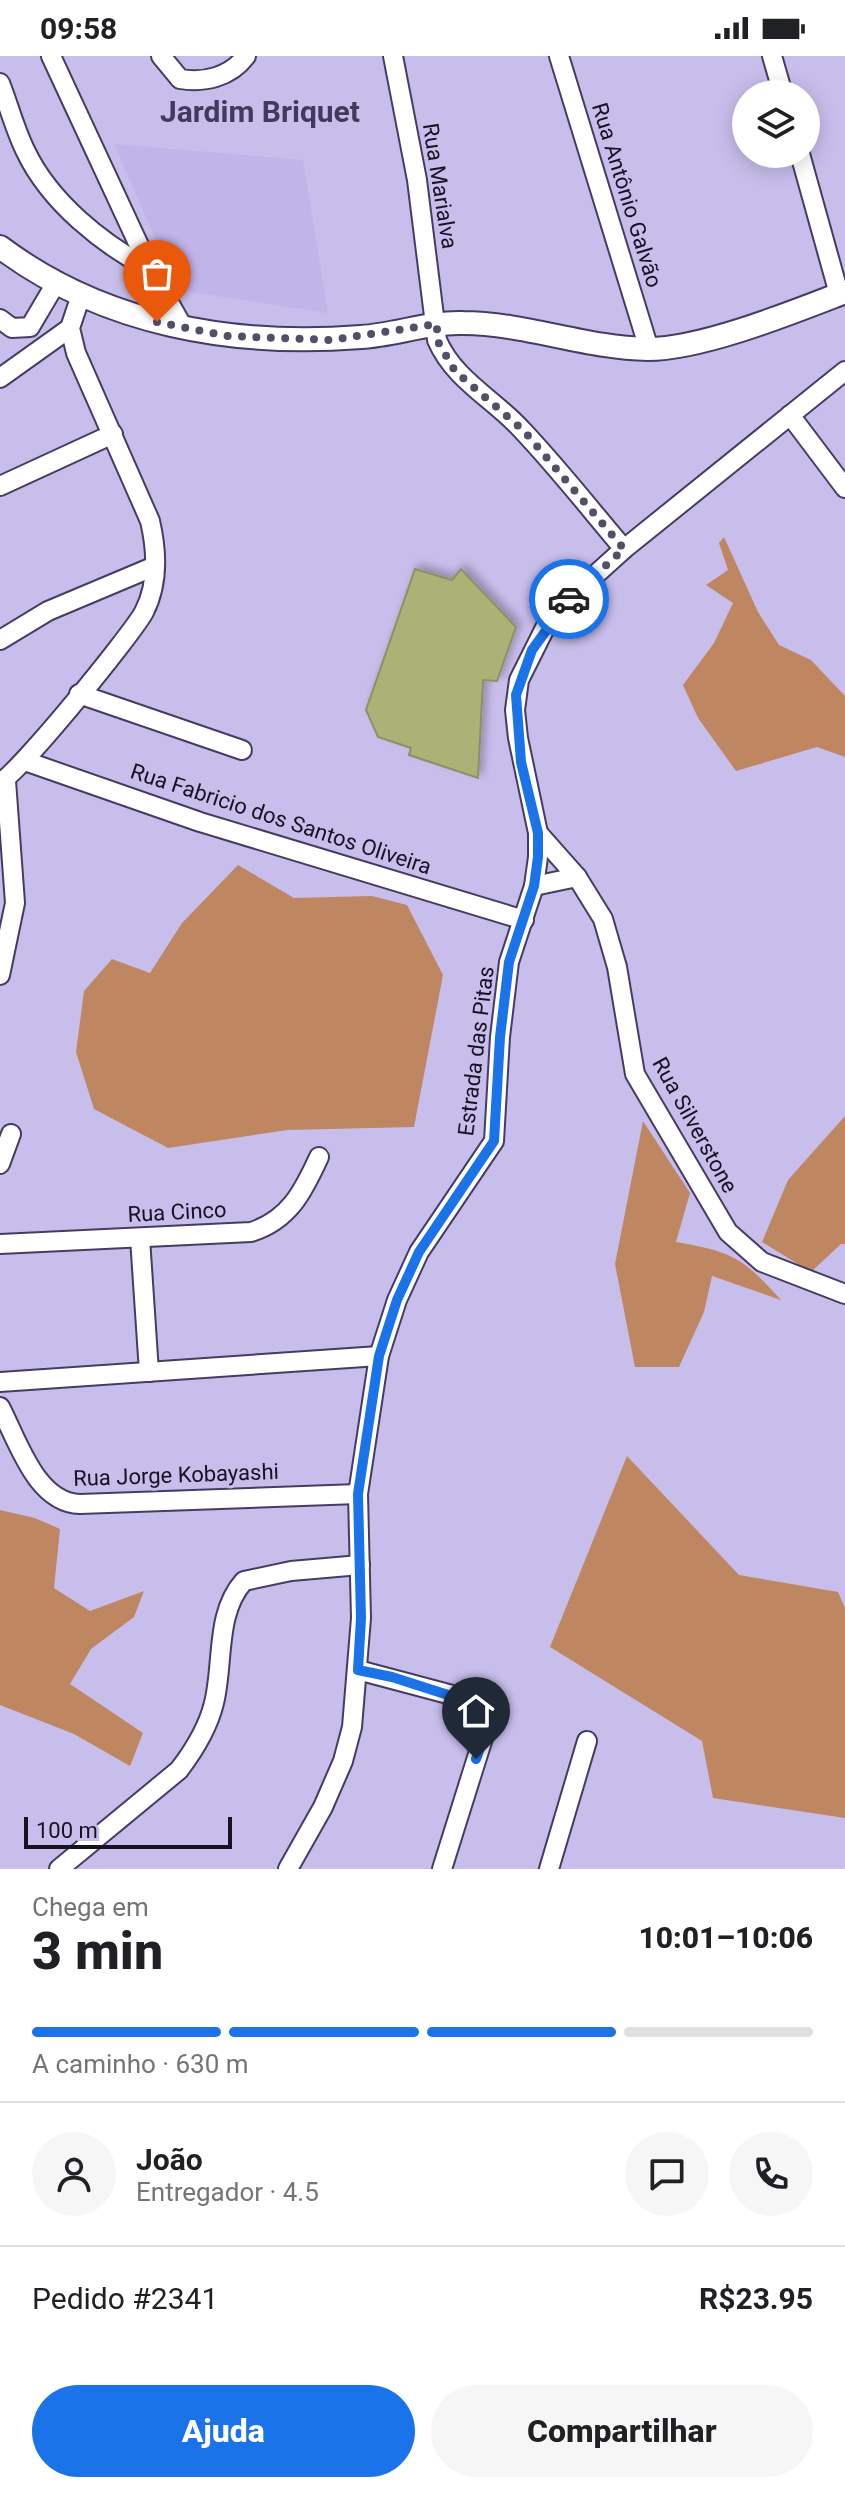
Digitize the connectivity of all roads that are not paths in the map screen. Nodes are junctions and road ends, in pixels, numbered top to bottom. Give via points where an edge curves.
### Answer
1 (51, 56) edge
2 (161, 56) edge
3 (246, 56) edge
4 (393, 56) edge
5 (559, 56) edge
6 (772, 56) edge
7 (779, 80) edge
8 (0, 83) edge
9 (804, 168) edge
10 (0, 248) edge
11 (150, 269) junction
12 (56, 283) junction
13 (842, 293) edge
14 (80, 298) junction
15 (0, 319) edge
16 (437, 324) junction
17 (70, 328) junction
18 (184, 329) junction
19 (649, 349) junction
20 (845, 371) edge
21 (0, 378) edge
22 (790, 415) junction
23 (113, 434) junction
24 (0, 486) edge
25 (845, 488) edge
26 (624, 549) junction
27 (155, 566) junction
28 (0, 640) edge
29 (79, 694) junction
30 (242, 750) dead end
31 (25, 761) junction
32 (3, 781) edge
33 (538, 833) junction
34 (577, 877) junction
35 (534, 886) junction
36 (524, 920) junction
37 (0, 975) edge
38 (11, 1134) dead end
39 (319, 1157) dead end
40 (0, 1164) edge
41 (140, 1238) junction
42 (0, 1244) edge
43 (845, 1294) edge
44 (379, 1356) junction
45 (149, 1372) junction
46 (0, 1382) edge
47 (0, 1407) edge
48 (358, 1494) junction
49 (360, 1565) junction
50 (358, 1670) junction
51 (587, 1741) dead end
52 (59, 1869) edge
53 (288, 1869) edge
54 (442, 1869) edge
55 (549, 1869) edge

1 - 11 street
2 - 3 street via 180,79 199,82 232,70
4 - 16 street, Rua Marialva
5 - 19 street, Rua Antônio Galvão
6 - 7 street
8 - 11 street via 38,172 89,227
9 - 13 street
10 - 12 main road
11 - 18 street
12 - 14 main road
12 - 15 street via 30,327 12,328
13 - 19 main road via 721,334
14 - 17 street
14 - 18 main road
16 - 18 main road via 331,340
16 - 19 main road via 520,327
16 - 26 street, Rua Marialva via 437,340 455,371 524,431
17 - 21 street
17 - 23 street
20 - 22 street
22 - 25 street
22 - 26 street, Estrada das Pitas
23 - 24 street
23 - 27 street via 150,521
26 - 33 street, Estrada das Pitas via 563,604 519,680 515,710 521,762
27 - 28 street via 48,611
27 - 29 street via 143,614
29 - 30 street
29 - 31 street
31 - 32 street
31 - 36 street, Rua Fabricio dos Santos Oliveira via 200,822
32 - 37 street via 15,903
33 - 34 street, Rua Silverstone
33 - 35 street, Estrada das Pitas
34 - 35 street
34 - 43 street, Rua Silverstone via 611,939 635,1074 728,1232 762,1262
35 - 36 street, Estrada das Pitas
36 - 44 street, Estrada das Pitas via 509,962 494,1141 419,1252
38 - 40 street
39 - 41 street, Rua Cinco via 302,1193 268,1227
41 - 42 street, Rua Cinco
41 - 45 street
44 - 45 street
44 - 48 street, Estrada das Pitas
45 - 46 street
47 - 48 street, Rua Jorge Kobayashi via 39,1480 60,1502
48 - 49 street, Estrada das Pitas
49 - 50 street, Estrada das Pitas
49 - 52 street via 244,1581 230,1599 214,1704 193,1753
50 - 53 street, Estrada das Pitas via 343,1761
50 - 54 street via 467,1699 482,1713 485,1732
51 - 55 street

